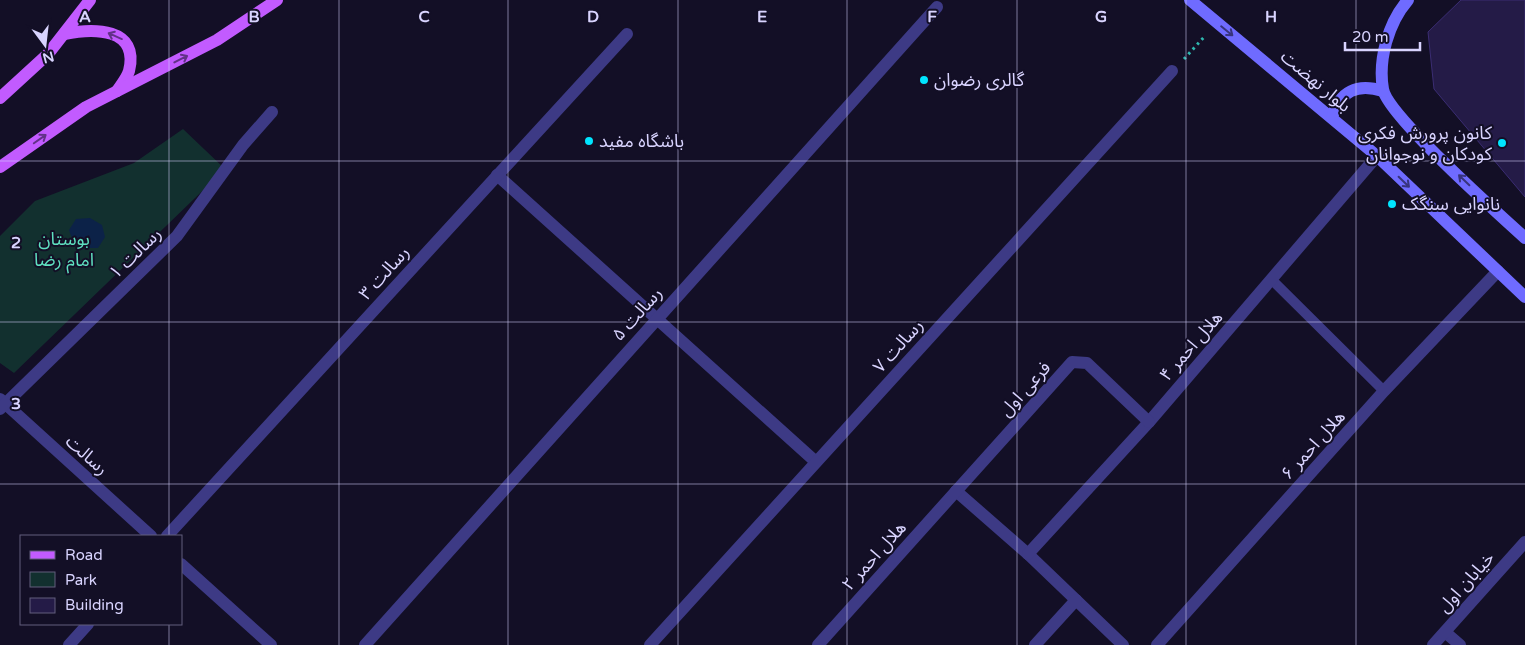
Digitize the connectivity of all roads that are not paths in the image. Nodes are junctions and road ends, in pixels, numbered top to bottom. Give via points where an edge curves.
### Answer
1 (90, 0) edge
2 (277, 0) edge
3 (1190, 0) edge
4 (1408, 0) edge
5 (937, 7) dead end
6 (64, 34) junction
7 (626, 34) dead end
8 (1172, 72) road end
9 (117, 91) junction
10 (1383, 91) junction
11 (0, 98) edge
12 (272, 112) dead end
13 (1332, 117) junction
14 (1377, 156) junction
15 (0, 167) edge
16 (497, 175) junction
17 (1525, 238) edge
18 (1498, 272) junction
19 (1271, 279) junction
20 (1525, 297) edge
21 (656, 318) junction
22 (1384, 391) junction
23 (2, 404) edge
24 (1149, 422) junction
25 (816, 462) junction
26 (956, 491) junction
27 (150, 535) edge
28 (169, 535) edge
29 (1525, 542) edge
30 (1028, 554) junction
31 (182, 565) edge
32 (1076, 600) junction
33 (87, 625) edge
34 (1446, 632) junction
35 (69, 645) edge
36 (271, 645) edge
37 (365, 645) edge
38 (650, 645) edge
39 (818, 645) edge
40 (1035, 645) edge
41 (1123, 645) edge
42 (1157, 645) edge
43 (1433, 645) edge
44 (1460, 645) edge

1 - 6 main road
9 -> 2 main road via 217,40
3 -> 13 main road, بلوار نهضت
4 - 10 main road via 1399,11 1384,50
5 - 21 street, رسالت ۵
9 -> 6 main road via 128,72 130,54 123,39 95,30
6 - 11 main road via 48,54
7 - 16 street, رسالت ۳
8 - 25 street, رسالت ۷
15 -> 9 main road via 86,107
10 - 13 main road via 1357,88 1345,94 1336,104
17 -> 10 main road via 1407,125
12 - 23 street, رسالت ۱ via 243,145 177,236
13 - 14 main road, بلوار نهضت
14 -> 18 main road, بلوار نهضت
14 - 19 street, هلال احمر ۴
16 - 21 street
16 - 28 street, رسالت ۳
18 - 20 main road, بلوار نهضت
18 - 22 street, هلال احمر ۶
19 - 22 lane
19 - 24 street, هلال احمر ۴
21 - 25 street
21 - 37 street, رسالت ۵
22 - 42 street, هلال احمر ۶
23 - 27 street, رسالت
24 - 26 street, فرعی اول via 1087,363 1072,362
24 - 30 street, هلال احمر ۴
25 - 38 street, رسالت ۷
26 - 30 street
26 - 39 street, هلال احمر ۲
29 - 34 street, خیابان اول
30 - 32 street
31 - 36 street
32 - 40 street
32 - 41 street
33 - 35 street
34 - 43 street, خیابان اول
34 - 44 street

